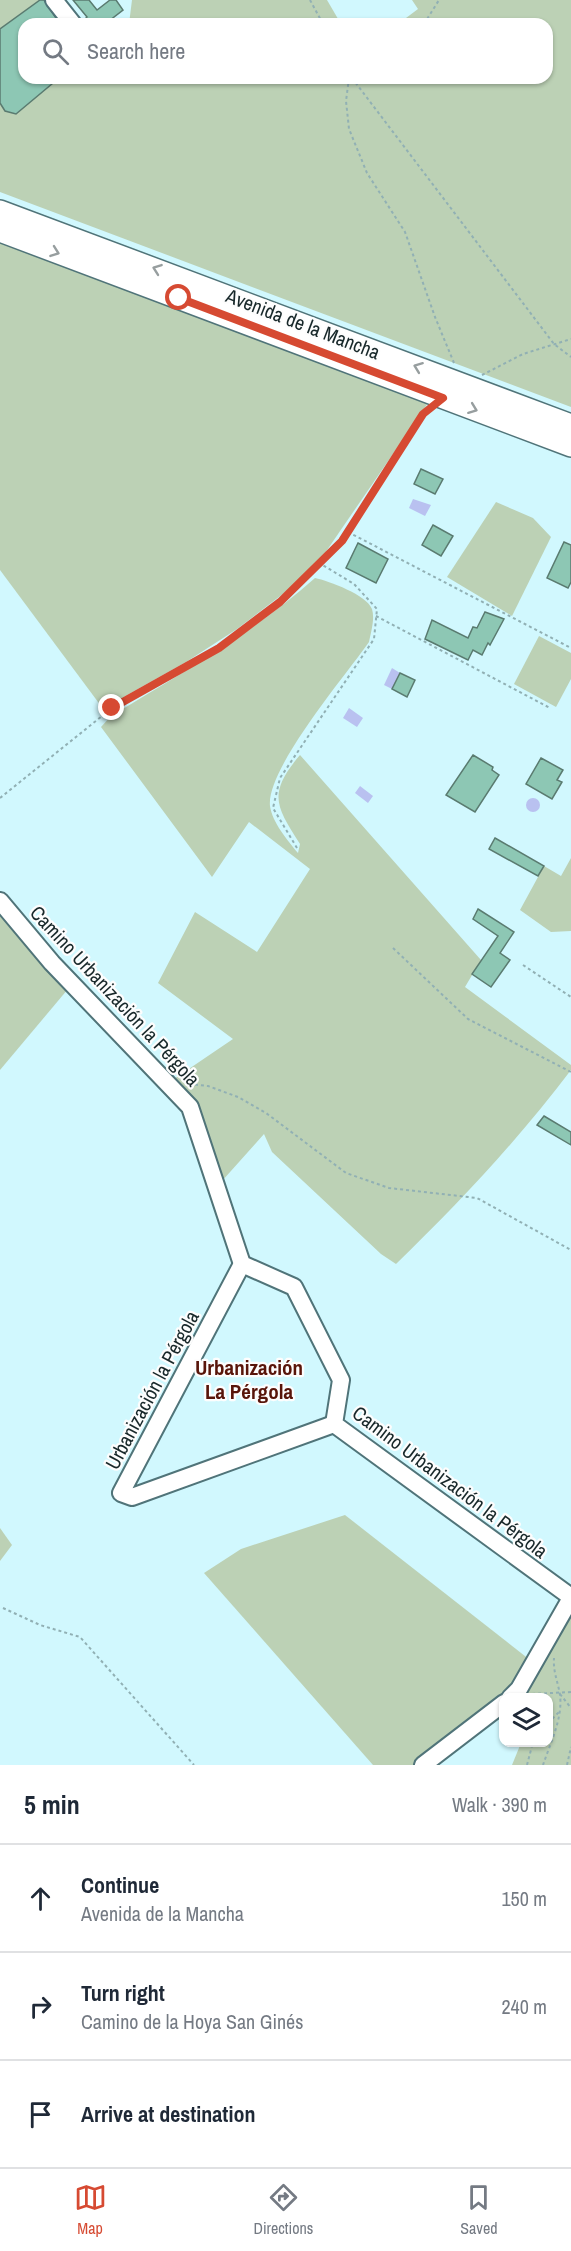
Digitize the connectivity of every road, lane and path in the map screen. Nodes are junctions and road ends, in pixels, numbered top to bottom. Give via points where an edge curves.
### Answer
1 (54, 0) edge
2 (310, 0) edge
3 (439, 0) edge
4 (68, 18) edge
5 (319, 18) edge
6 (428, 18) edge
7 (349, 84) edge
8 (355, 84) edge
9 (0, 211) edge
10 (0, 231) edge
11 (571, 339) edge
12 (554, 344) junction
13 (571, 357) edge
14 (465, 385) junction
15 (443, 398) junction
16 (571, 425) edge
17 (571, 446) edge
18 (348, 532) junction
19 (320, 563) junction
20 (376, 616) junction
21 (571, 648) edge
22 (550, 708) dead end
23 (0, 798) edge
24 (297, 848) dead end
25 (0, 900) edge
26 (393, 948) dead end
27 (523, 965) dead end
28 (571, 997) edge
29 (571, 1072) edge
30 (165, 1083) junction
31 (571, 1250) edge
32 (242, 1264) junction
33 (334, 1424) junction
34 (571, 1597) edge
35 (3, 1608) dead end
36 (550, 1635) junction
37 (571, 1692) edge
38 (518, 1693) edge
39 (553, 1694) edge
40 (560, 1694) junction
41 (499, 1707) edge
42 (571, 1708) edge
43 (561, 1709) junction
44 (553, 1718) edge
45 (531, 1747) edge
46 (571, 1747) edge
47 (194, 1765) edge
48 (423, 1765) edge
49 (527, 1765) edge
50 (543, 1765) edge
51 (567, 1765) edge

1 - 4 street
2 - 5 path
3 - 6 path
7 - 14 path via 349,129 367,172 405,232 435,317
8 - 12 path
14 -> 9 main road, Avenida de la Mancha
10 -> 15 main road, Avenida de la Mancha
11 - 12 path
12 - 13 path
12 - 14 path via 504,363
14 - 16 main road, Avenida de la Mancha
15 -> 17 main road, Avenida de la Mancha
15 - 18 path via 423,414
18 - 19 path
18 - 21 path
19 - 20 path via 354,584 377,609
19 - 23 path via 280,602 219,648 112,708
20 - 22 path
20 - 24 path via 374,639 280,778 273,808
25 - 30 street, Camino Urbanización la Pérgola via 52,963
26 - 29 path via 468,1019
27 - 28 path
30 - 31 path via 208,1086 238,1097 266,1113 346,1173 389,1188 477,1198
30 - 32 street, Camino Urbanización la Pérgola via 190,1107
32 - 33 street, Camino Urbanización la Pérgola via 294,1287 341,1380
32 - 33 street, Urbanización la Pérgola via 121,1493 132,1497
33 - 34 street, Camino Urbanización la Pérgola
34 - 36 street
35 - 47 path via 80,1637
36 - 38 street
36 - 40 path via 553,1671
37 - 40 path
39 - 40 path
40 - 42 path
40 - 43 path
41 - 48 street
43 - 44 path
43 - 50 path
45 - 49 path
46 - 51 path

